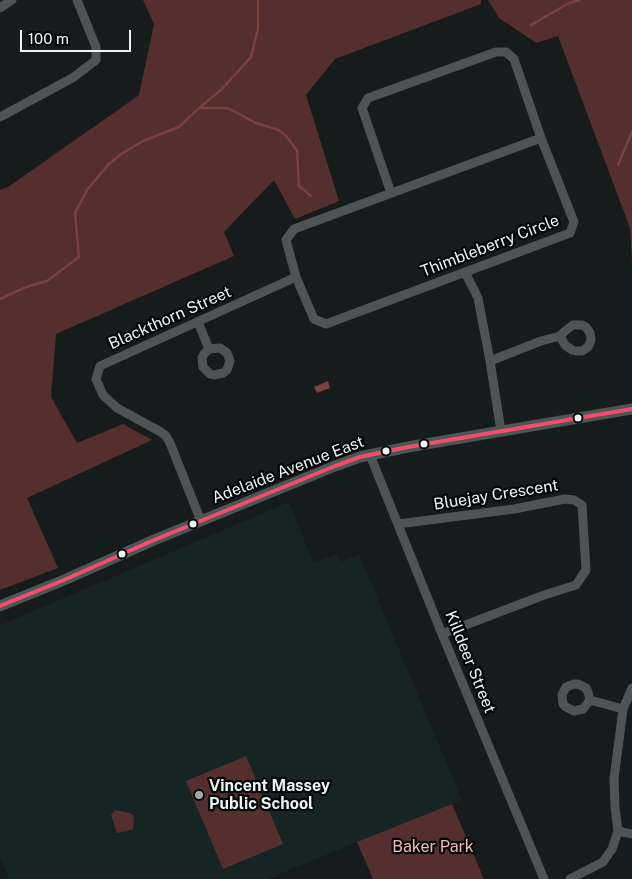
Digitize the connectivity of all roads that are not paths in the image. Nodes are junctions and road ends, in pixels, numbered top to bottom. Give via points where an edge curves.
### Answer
1 (12, 0) edge
2 (77, 0) edge
3 (0, 8) edge
4 (0, 116) edge
5 (541, 138) junction
6 (391, 193) junction
7 (465, 272) junction
8 (296, 277) junction
9 (198, 322) junction
10 (560, 336) dead end
11 (209, 349) dead end
12 (490, 361) junction
13 (632, 409) edge
14 (501, 432) junction
15 (370, 455) junction
16 (201, 521) junction
17 (398, 524) junction
18 (0, 606) edge
19 (442, 634) junction
20 (632, 688) edge
21 (590, 700) dead end
22 (622, 709) junction
23 (618, 831) junction
24 (632, 834) edge
25 (544, 879) edge
26 (570, 879) edge

1 - 3 street
2 - 4 street via 96,47 96,60 74,77
5 - 6 street, Thimbleberry Circle
5 - 6 street via 514,59 506,52 496,52 368,98 362,108
5 - 7 street, Thimbleberry Circle via 574,222 570,233
6 - 8 street, Thimbleberry Circle via 294,229 286,240
7 - 8 street, Thimbleberry Circle via 326,324 314,319
7 - 12 street via 478,298
8 - 9 street, Blackthorn Street
9 - 11 street
9 - 16 street, Blackthorn Street via 100,366 96,379 103,395 117,408 166,436
10 - 12 street
12 - 14 street
13 - 14 main road, Adelaide Avenue East
14 - 15 main road, Adelaide Avenue East
15 - 16 main road, Adelaide Avenue East
15 - 17 street, Killdeer Street
16 - 18 main road, Adelaide Avenue East
17 - 19 street, Killdeer Street
17 - 19 street, Bluejay Crescent via 566,499 582,505 586,570 576,585
19 - 25 street, Killdeer Street
20 - 22 street
21 - 22 street
22 - 23 street via 614,778
23 - 24 street
23 - 26 street via 604,862

